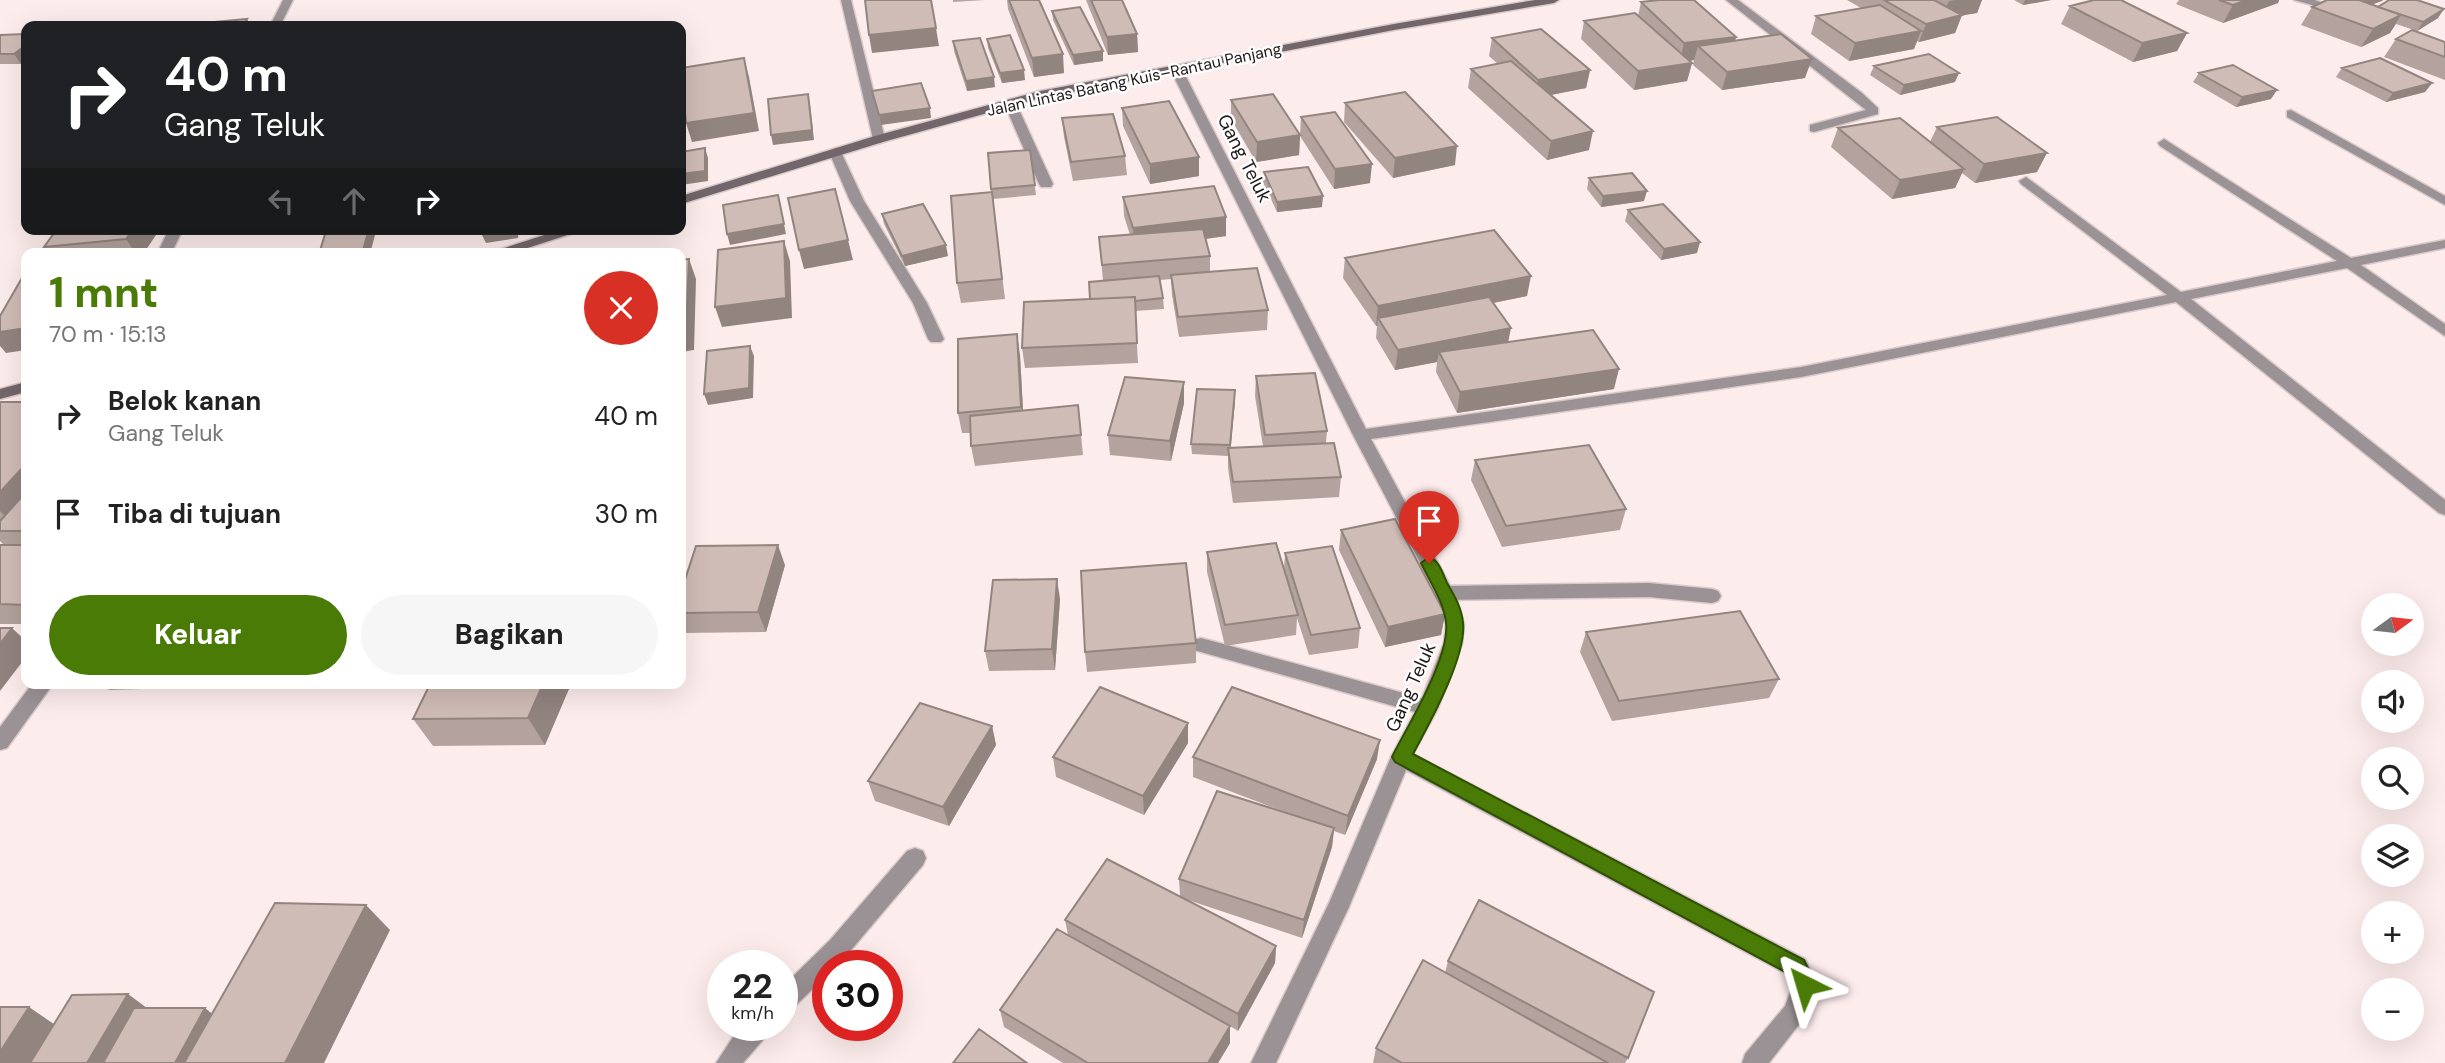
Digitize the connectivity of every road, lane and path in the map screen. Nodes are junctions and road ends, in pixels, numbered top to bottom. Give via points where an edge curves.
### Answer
1 (288, 0) edge
2 (846, 0) edge
3 (1554, 0) edge
4 (1731, 0) edge
5 (2299, 0) edge
6 (1536, 1) edge
7 (2323, 5) edge
8 (278, 21) edge
9 (1175, 69) junction
10 (1010, 103) junction
11 (2291, 114) dead end
12 (1814, 128) dead end
13 (879, 139) junction
14 (2164, 143) dead end
15 (835, 152) junction
16 (2026, 181) edge
17 (1046, 184) dead end
18 (686, 198) edge
19 (2445, 201) edge
20 (558, 235) edge
21 (2445, 244) edge
22 (514, 248) edge
23 (2348, 263) junction
24 (2179, 297) junction
25 (2445, 331) edge
26 (936, 339) dead end
27 (21, 388) edge
28 (0, 394) edge
29 (1361, 435) junction
30 (2445, 509) edge
31 (1445, 593) junction
32 (1712, 596) dead end
33 (1201, 645) dead end
34 (39, 689) edge
35 (1428, 708) junction
36 (0, 742) edge
37 (1401, 757) junction
38 (915, 858) dead end
39 (798, 987) edge
40 (744, 1041) edge
41 (728, 1063) edge
42 (1263, 1063) edge
43 (1754, 1063) edge

1 - 8 street
2 - 13 street
3 - 6 main road, Jalan Lintas Batang Kuis–Rantau Panjang
4 - 12 street via 1874,111
5 - 7 street
6 - 9 main road, Jalan Lintas Batang Kuis–Rantau Panjang
9 - 10 main road, Jalan Lintas Batang Kuis–Rantau Panjang
9 - 29 street, Gang Teluk
10 - 13 main road, Jalan Lintas Batang Kuis–Rantau Panjang
10 - 17 street
11 - 19 street
13 - 15 main road, Jalan Lintas Batang Kuis–Rantau Panjang
14 - 23 street
15 - 18 main road, Jalan Lintas Batang Kuis–Rantau Panjang
15 - 26 street via 857,201 920,303
16 - 24 street
20 - 22 main road
21 - 23 street
23 - 24 street
23 - 25 street
24 - 29 street via 1801,372
24 - 30 street
27 - 28 main road
29 - 31 street, Gang Teluk
31 - 32 street via 1648,590
31 - 35 street, Gang Teluk via 1455,624 1453,643
33 - 35 street
34 - 36 street
35 - 37 street, Gang Teluk
37 - 42 street, Gang Teluk via 1338,907
37 - 43 street via 1797,967 1805,985 1793,1014
38 - 39 street
40 - 41 street

